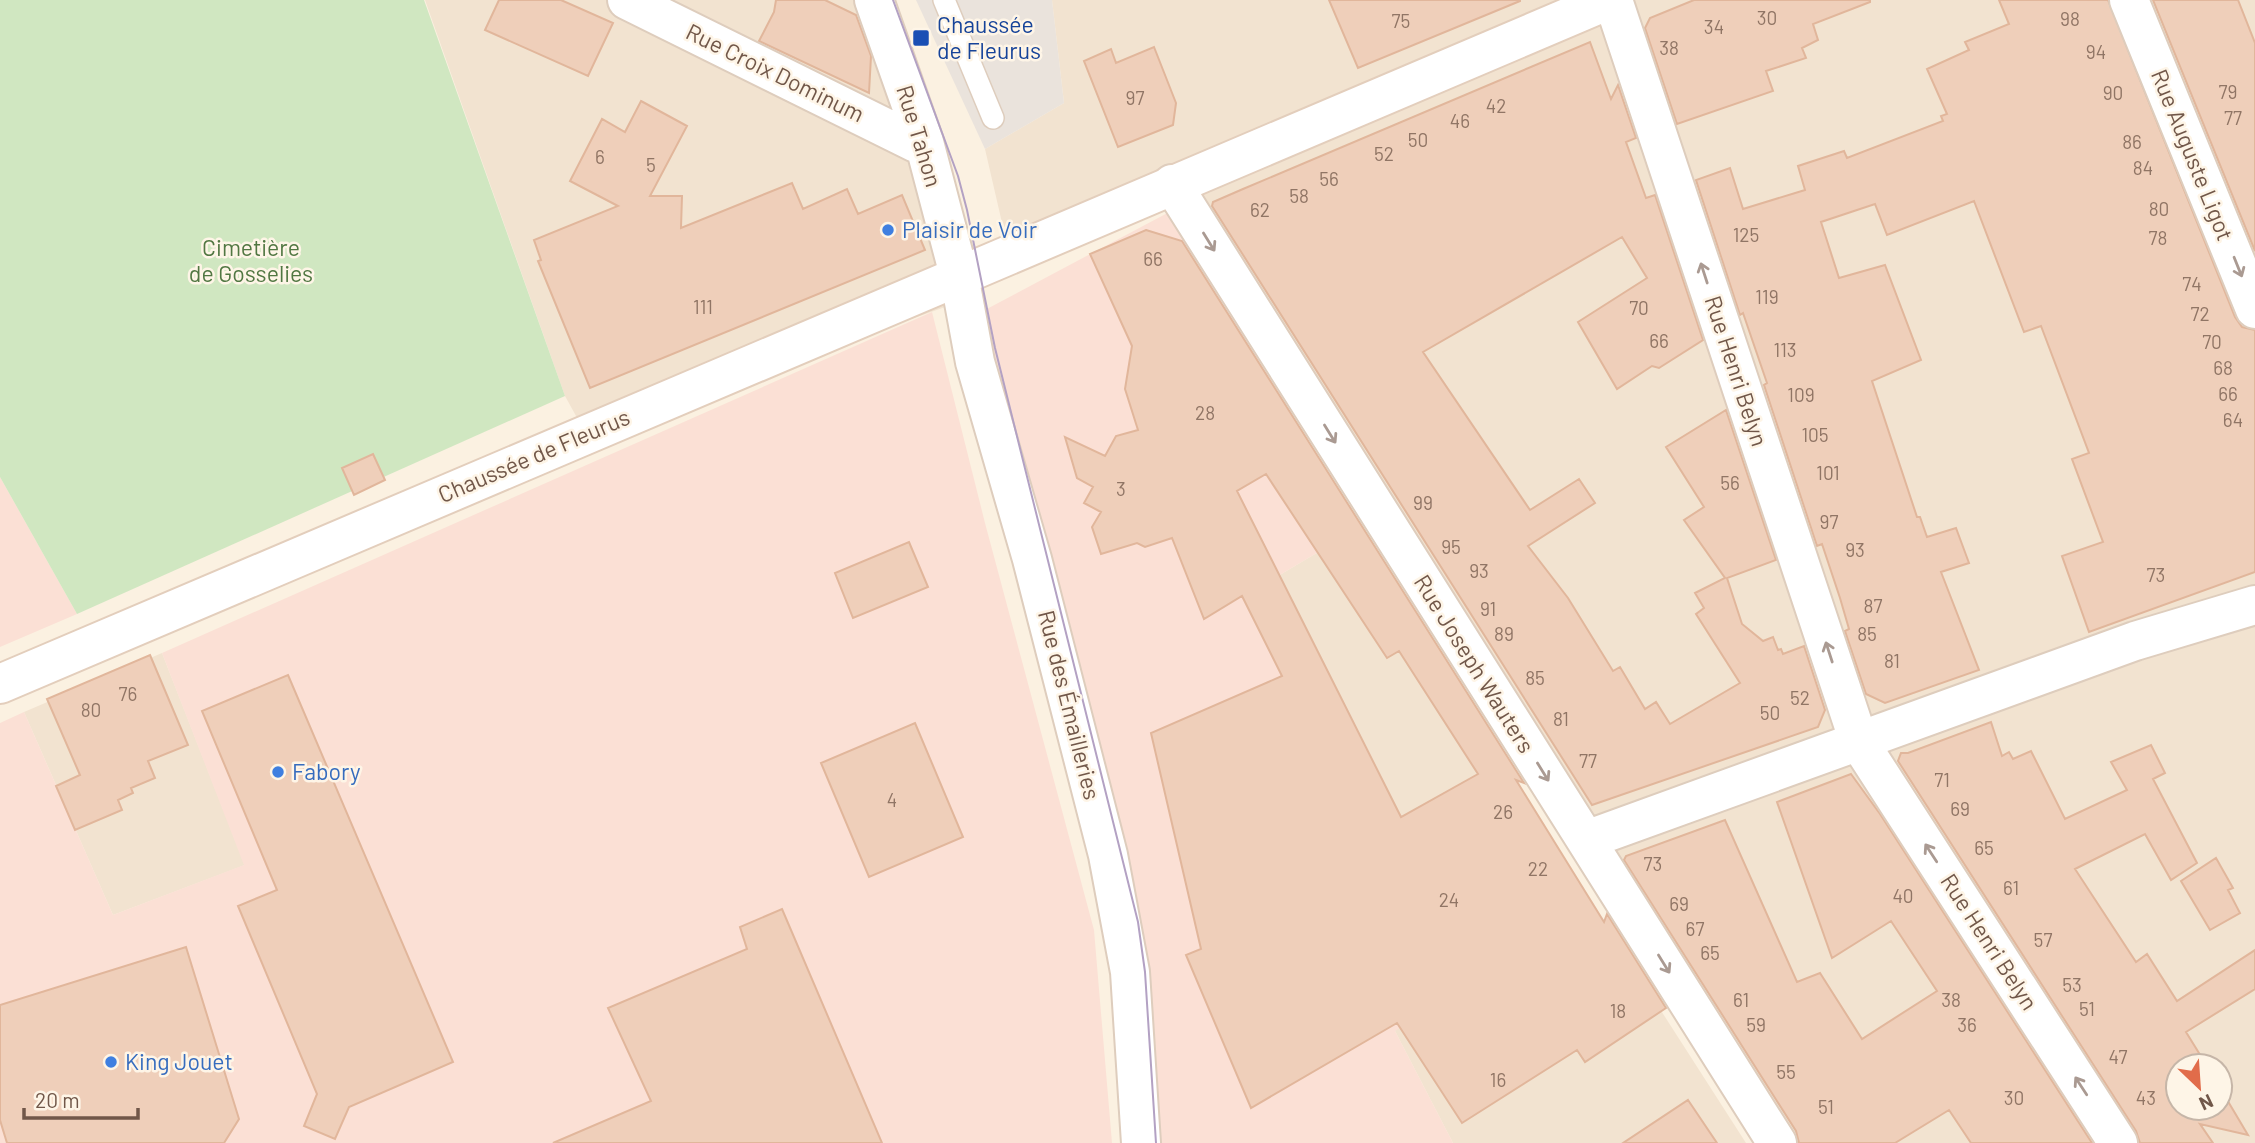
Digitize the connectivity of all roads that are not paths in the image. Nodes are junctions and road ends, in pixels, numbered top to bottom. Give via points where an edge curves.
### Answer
1 (628, 0) edge
2 (874, 0) edge
3 (944, 0) edge
4 (1611, 0) edge
5 (2129, 0) edge
6 (993, 118) dead end
7 (924, 142) junction
8 (1172, 184) junction
9 (959, 275) junction
10 (2255, 309) edge
11 (2255, 605) edge
12 (0, 684) edge
13 (1859, 742) junction
14 (1586, 840) junction
15 (1141, 1143) edge
16 (1777, 1143) edge
17 (2118, 1143) edge

1 - 7 street, Rue Croix Dominum via 916,143
2 - 7 street, Rue Tahon
3 - 6 lane
4 - 8 street, Chaussée de Fleurus
13 -> 4 street, Rue Henri Belyn
5 -> 10 street, Rue Auguste Ligot
7 - 9 street, Rue Tahon
8 - 9 street, Chaussée de Fleurus
8 -> 14 street, Rue Joseph Wauters
9 - 12 street, Chaussée de Fleurus
9 - 15 street, Rue des Émailleries via 975,362 1032,558 1123,925
11 - 13 street via 2135,641
13 - 14 street
17 -> 13 street, Rue Henri Belyn
14 -> 16 street, Rue Joseph Wauters

